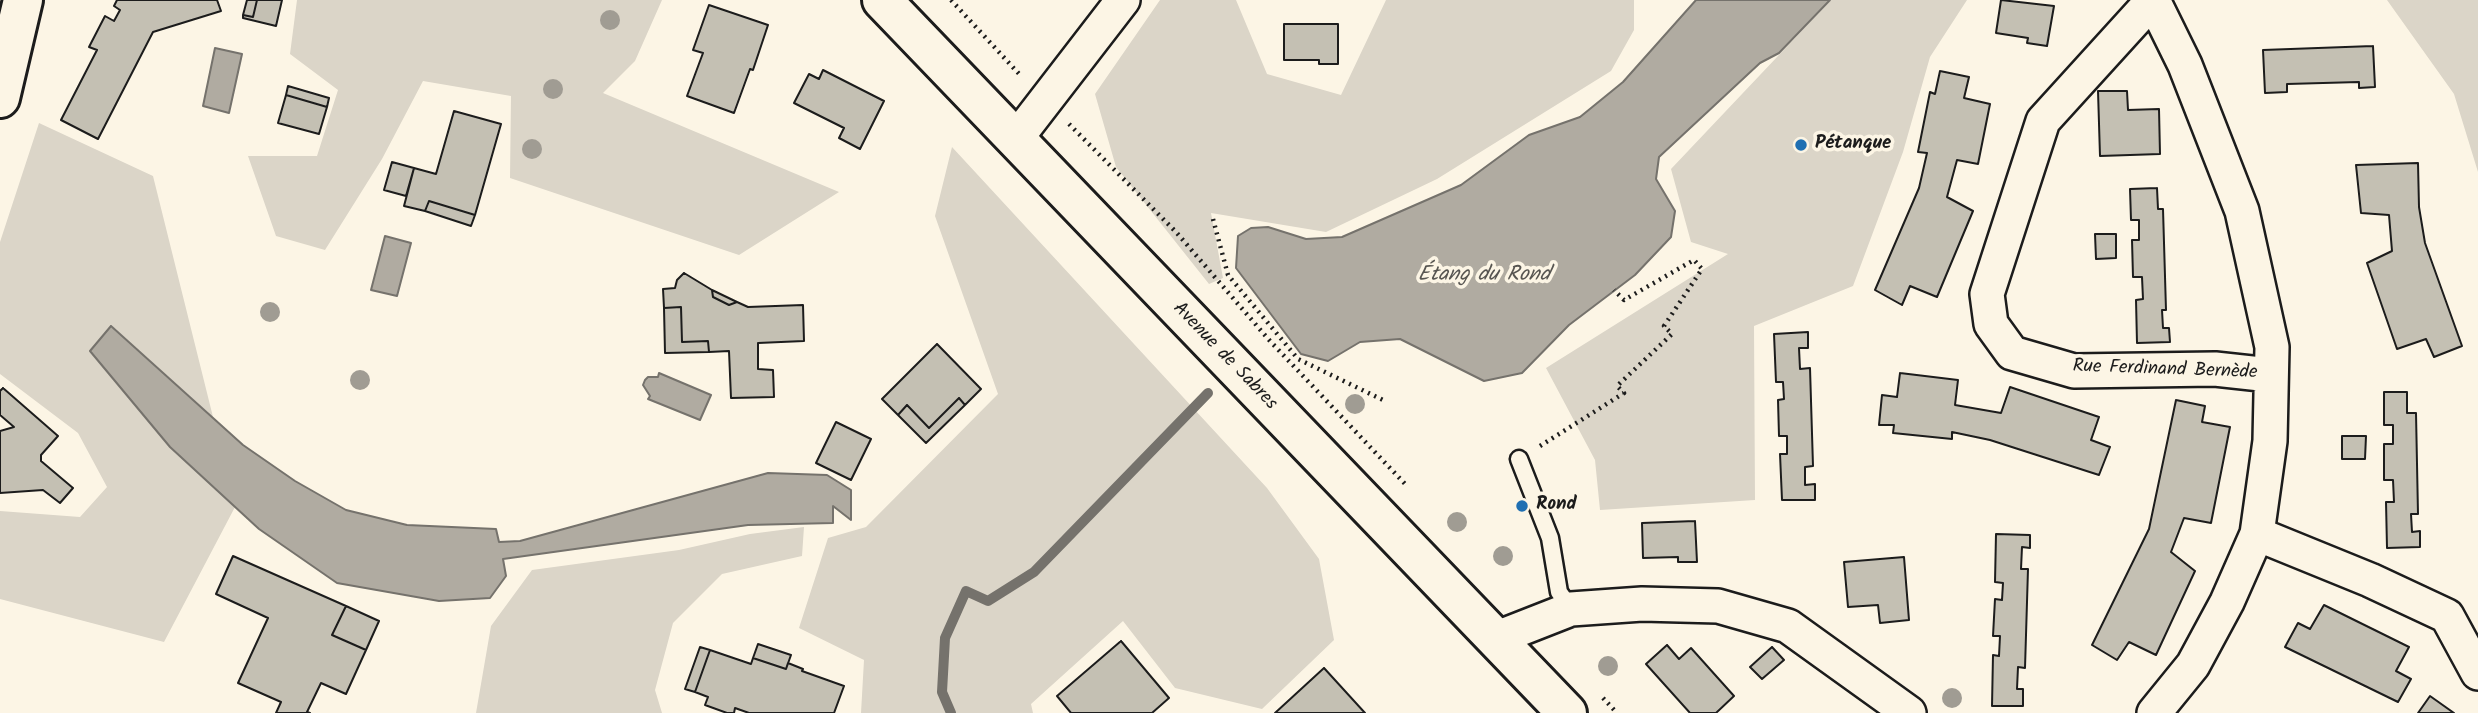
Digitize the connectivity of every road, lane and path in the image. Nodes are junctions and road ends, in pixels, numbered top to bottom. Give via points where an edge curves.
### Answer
1 (23, 0) edge
2 (881, 0) edge
3 (951, 0) edge
4 (1123, 0) edge
5 (2153, 0) edge
6 (0, 97) edge
7 (1046, 101) junction
8 (1015, 140) junction
9 (1213, 219) dead end
10 (1614, 290) dead end
11 (2270, 375) junction
12 (1383, 400) dead end
13 (1519, 459) joint
14 (1409, 488) dead end
15 (2257, 534) junction
16 (1571, 609) junction
17 (1497, 638) junction
18 (2478, 673) edge
19 (1598, 693) dead end
20 (1567, 713) edge
21 (1617, 713) edge
22 (1909, 713) edge
23 (2154, 713) edge

1 - 6 main road
2 - 8 main road, Avenue de Sabres
3 - 7 path
4 - 7 street
5 - 11 street via 2186,65 2242,211 2272,347
5 - 11 street, Rue Ferdinand Bernède via 2043,121 1987,293 1991,324 2012,353 2074,371 2215,369
7 - 8 street
7 - 14 path via 1176,232 1270,341
8 - 17 main road, Avenue de Sabres
9 - 12 path via 1228,275 1298,359
10 - 13 path via 1625,300 1693,260 1702,269 1664,326 1672,334 1617,386 1625,393
11 - 15 street via 2270,440
13 - 16 lane via 1550,538 1559,592
15 - 18 street via 2447,617
15 - 23 street via 2193,666
16 - 17 street
16 - 22 street via 1642,604 1718,606 1788,626
17 - 20 main road, Avenue de Sabres
19 - 21 path

